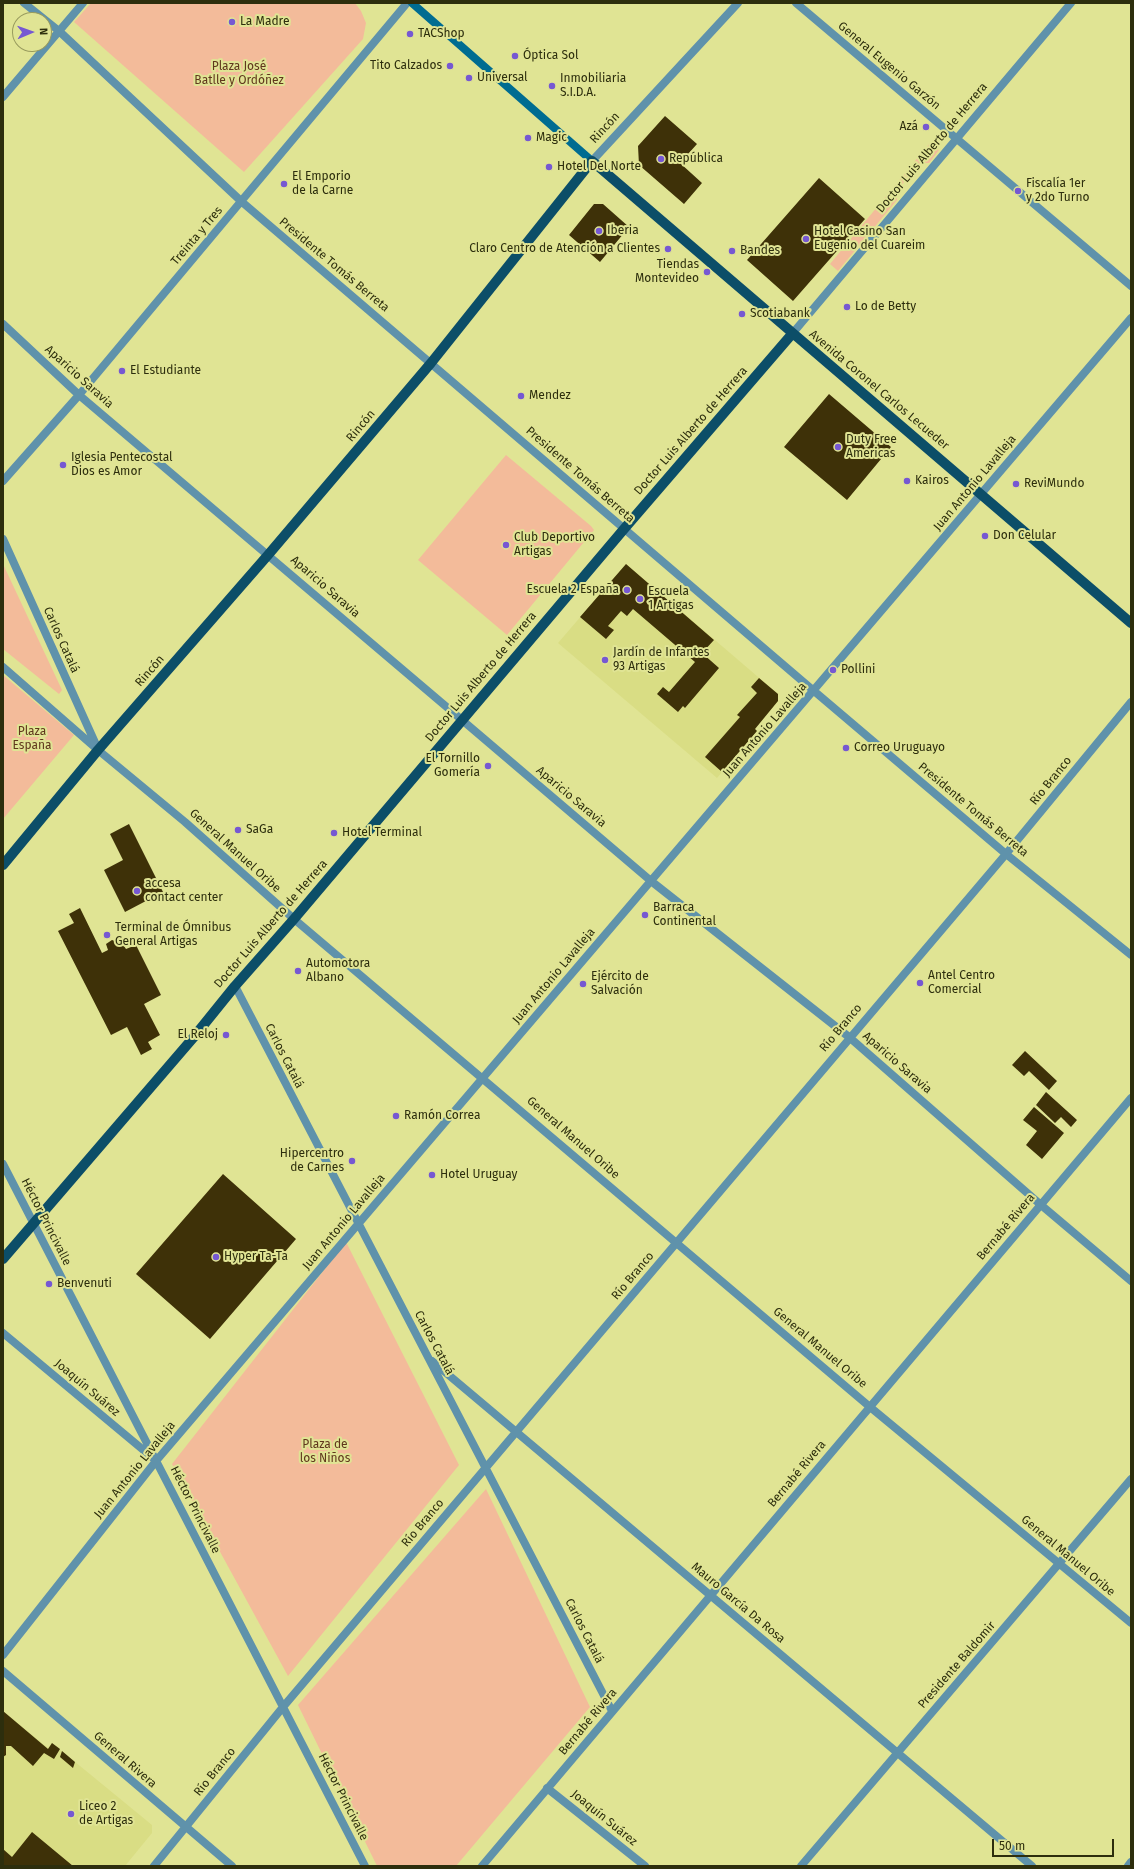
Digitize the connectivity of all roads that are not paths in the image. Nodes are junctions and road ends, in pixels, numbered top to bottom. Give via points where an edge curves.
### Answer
1 (24, 3) edge
2 (83, 3) edge
3 (407, 3) edge
4 (412, 3) edge
5 (738, 3) edge
6 (796, 3) edge
7 (1071, 3) edge
8 (59, 31) junction
9 (3, 97) edge
10 (956, 138) junction
11 (592, 161) junction
12 (242, 202) junction
13 (1131, 286) edge
14 (1131, 318) edge
15 (3, 324) edge
16 (792, 334) junction
17 (431, 364) junction
18 (79, 395) junction
19 (3, 481) edge
20 (981, 494) junction
21 (624, 529) junction
22 (3, 539) edge
23 (268, 555) junction
24 (1131, 624) edge
25 (3, 667) edge
26 (814, 691) junction
27 (1131, 702) edge
28 (462, 720) junction
29 (98, 750) junction
30 (1006, 854) junction
31 (3, 865) edge
32 (651, 881) junction
33 (294, 919) junction
34 (1131, 955) edge
35 (235, 986) junction
36 (849, 1037) junction
37 (483, 1078) junction
38 (1131, 1098) edge
39 (3, 1164) edge
40 (1041, 1205) junction
41 (34, 1224) junction
42 (358, 1224) junction
43 (677, 1243) junction
44 (3, 1259) edge
45 (1131, 1281) edge
46 (3, 1333) edge
47 (428, 1358) junction
48 (870, 1407) junction
49 (516, 1432) junction
50 (156, 1461) junction
51 (486, 1468) junction
52 (1131, 1479) edge
53 (1060, 1564) junction
54 (710, 1596) junction
55 (1131, 1623) edge
56 (3, 1655) edge
57 (3, 1671) edge
58 (283, 1706) junction
59 (612, 1711) junction
60 (897, 1753) junction
61 (547, 1788) junction
62 (185, 1828) junction
63 (1131, 1862) edge
64 (154, 1866) edge
65 (232, 1866) edge
66 (365, 1866) edge
67 (482, 1866) edge
68 (645, 1866) edge
69 (801, 1866) edge
70 (1032, 1866) edge
71 (1128, 1866) edge

1 - 8 street, Presidente Tomás Berreta
2 - 8 street
3 - 12 street, Treinta y Tres
4 - 11 main road, Avenida Coronel Carlos Lecueder
5 - 11 street, Rincón
6 - 10 street, General Eugenio Garzón
7 - 10 street, Doctor Luis Alberto de Herrera
8 - 9 street
8 - 12 street, Presidente Tomás Berreta
10 - 13 street, General Eugenio Garzón
10 - 16 street, Doctor Luis Alberto de Herrera
11 - 16 main road, Avenida Coronel Carlos Lecueder
11 - 17 main road, Rincón
12 - 17 street, Presidente Tomás Berreta
12 - 18 street, Treinta y Tres
14 - 20 street, Juan Antonio Lavalleja
15 - 18 street, Aparicio Saravia
16 - 20 main road, Avenida Coronel Carlos Lecueder
16 - 21 main road, Doctor Luis Alberto de Herrera
17 - 21 street, Presidente Tomás Berreta
17 - 23 main road, Rincón
18 - 19 street, Treinta y Tres
18 - 23 street, Aparicio Saravia
20 - 24 main road, Avenida Coronel Carlos Lecueder
20 - 26 street, Juan Antonio Lavalleja
21 - 26 street, Presidente Tomás Berreta
21 - 28 main road, Doctor Luis Alberto de Herrera
22 - 29 street, Carlos Catalá
23 - 28 street, Aparicio Saravia
23 - 29 main road, Rincón
25 - 29 street, General Manuel Oribe
26 - 30 street, Presidente Tomás Berreta
26 - 32 street, Juan Antonio Lavalleja
27 - 30 street, Río Branco
28 - 32 street, Aparicio Saravia
28 - 33 main road, Doctor Luis Alberto de Herrera
29 - 31 main road, Rincón
29 - 33 street, General Manuel Oribe via 185,822
30 - 34 street, Presidente Tomás Berreta
30 - 36 street, Río Branco
32 - 36 street, Aparicio Saravia
32 - 37 street, Juan Antonio Lavalleja
33 - 35 main road, Doctor Luis Alberto de Herrera
33 - 37 street, General Manuel Oribe
35 - 41 main road, Doctor Luis Alberto de Herrera
35 - 42 street, Carlos Catalá
36 - 40 street, Aparicio Saravia
36 - 43 street, Río Branco
37 - 42 street, Juan Antonio Lavalleja
37 - 43 street, General Manuel Oribe
38 - 40 street, Bernabé Rivera
39 - 41 street, Héctor Princivalle
40 - 45 street, Aparicio Saravia
40 - 48 street, Bernabé Rivera
41 - 44 main road, Doctor Luis Alberto de Herrera
41 - 50 street, Héctor Princivalle
42 - 47 street, Carlos Catalá
42 - 50 street, Juan Antonio Lavalleja
43 - 48 street, General Manuel Oribe
43 - 49 street, Río Branco
46 - 50 street, Joaquín Suárez
47 - 49 street, Mauro García Da Rosa
47 - 51 street, Carlos Catalá
48 - 53 street, General Manuel Oribe
48 - 54 street, Bernabé Rivera
49 - 51 street, Río Branco
49 - 54 street, Mauro García Da Rosa
50 - 56 street, Juan Antonio Lavalleja
50 - 58 street, Héctor Princivalle
51 - 58 street, Río Branco
51 - 59 street, Carlos Catalá
52 - 53 street, Presidente Baldomir
53 - 55 street, General Manuel Oribe
53 - 60 street, Presidente Baldomir
54 - 59 street, Bernabé Rivera
54 - 60 street, Mauro García Da Rosa
57 - 62 street, General Rivera
58 - 62 street, Río Branco
58 - 66 street, Héctor Princivalle
59 - 61 street, Bernabé Rivera
60 - 69 street, Presidente Baldomir
60 - 70 street, Mauro García Da Rosa
61 - 67 street, Bernabé Rivera
61 - 68 street, Joaquín Suárez
62 - 64 street, Río Branco
62 - 65 street, General Rivera
63 - 71 street

